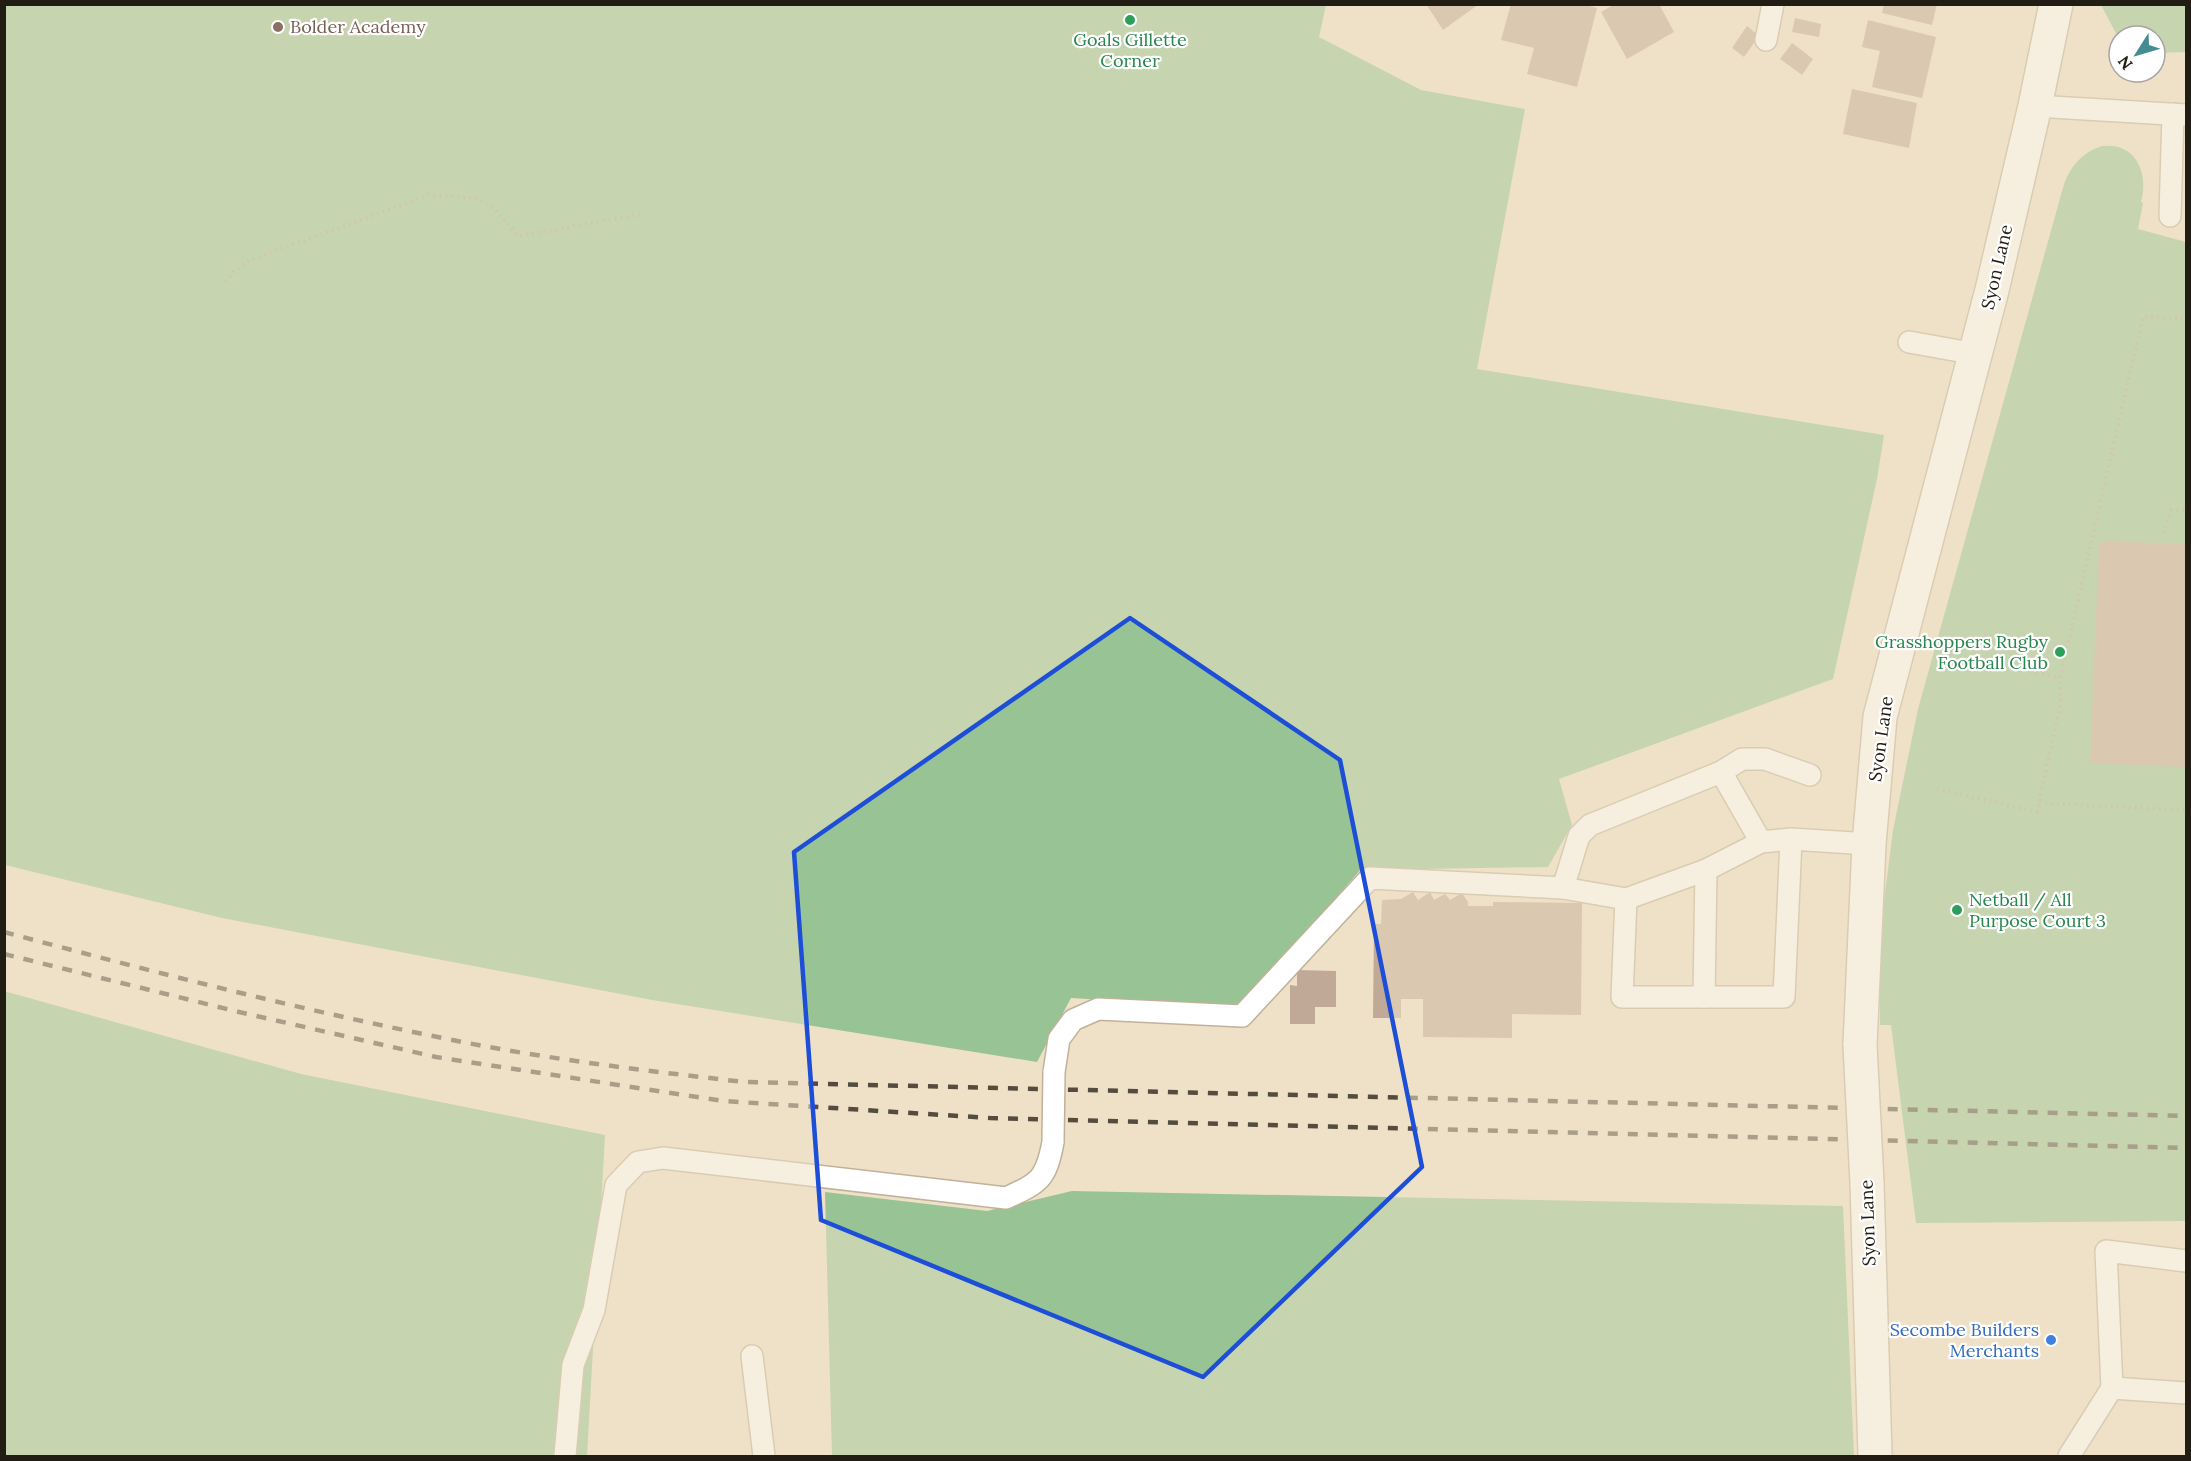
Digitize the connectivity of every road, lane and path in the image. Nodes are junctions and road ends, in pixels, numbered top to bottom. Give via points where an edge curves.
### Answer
1 (1773, 4) edge
2 (2056, 4) edge
3 (1766, 40) dead end
4 (2035, 106) junction
5 (2180, 115) edge
6 (644, 214) dead end
7 (2170, 216) dead end
8 (226, 282) dead end
9 (2187, 318) edge
10 (1909, 342) dead end
11 (1976, 354) junction
12 (2187, 510) edge
13 (2163, 533) dead end
14 (2013, 667) dead end
15 (2060, 678) junction
16 (1721, 772) junction
17 (1810, 775) dead end
18 (1937, 789) dead end
19 (2039, 803) junction
20 (2187, 810) edge
21 (1791, 839) junction
22 (1761, 842) junction
23 (1869, 844) junction
24 (1706, 870) junction
25 (1563, 888) junction
26 (1626, 899) junction
27 (1704, 997) junction
28 (2187, 1261) edge
29 (752, 1356) dead end
30 (2112, 1388) junction
31 (2187, 1393) edge
32 (565, 1456) edge
33 (764, 1456) edge
34 (1875, 1456) edge
35 (2069, 1456) edge

1 - 3 lane
2 - 4 main road, Syon Lane
4 - 5 lane
4 - 11 main road, Syon Lane
5 - 7 lane
6 - 8 path via 518,236 496,210 476,198 429,195 248,261
9 - 15 path via 2143,317
10 - 11 lane
11 - 23 main road, Syon Lane via 1880,717
12 - 13 path via 2171,510
14 - 15 path
15 - 19 path via 2061,702
16 - 17 lane via 1742,759 1765,759
16 - 22 lane
16 - 25 lane via 1590,825 1579,836
18 - 19 path via 2037,812
19 - 20 path
21 - 22 lane
21 - 23 lane
21 - 27 lane via 1784,997
22 - 24 lane
23 - 34 main road, Syon Lane, bridge via 1860,1045
24 - 26 lane
24 - 27 lane
25 - 26 lane
25 - 32 lane, bridge via 1370,878 1242,1016 1098,1009 1072,1020 1059,1039 1049,1166 1035,1185 1006,1198 663,1158 638,1162 616,1185 594,1310 573,1365
26 - 27 lane via 1622,997
28 - 30 lane via 2106,1251
29 - 33 lane
30 - 31 lane
30 - 35 lane

